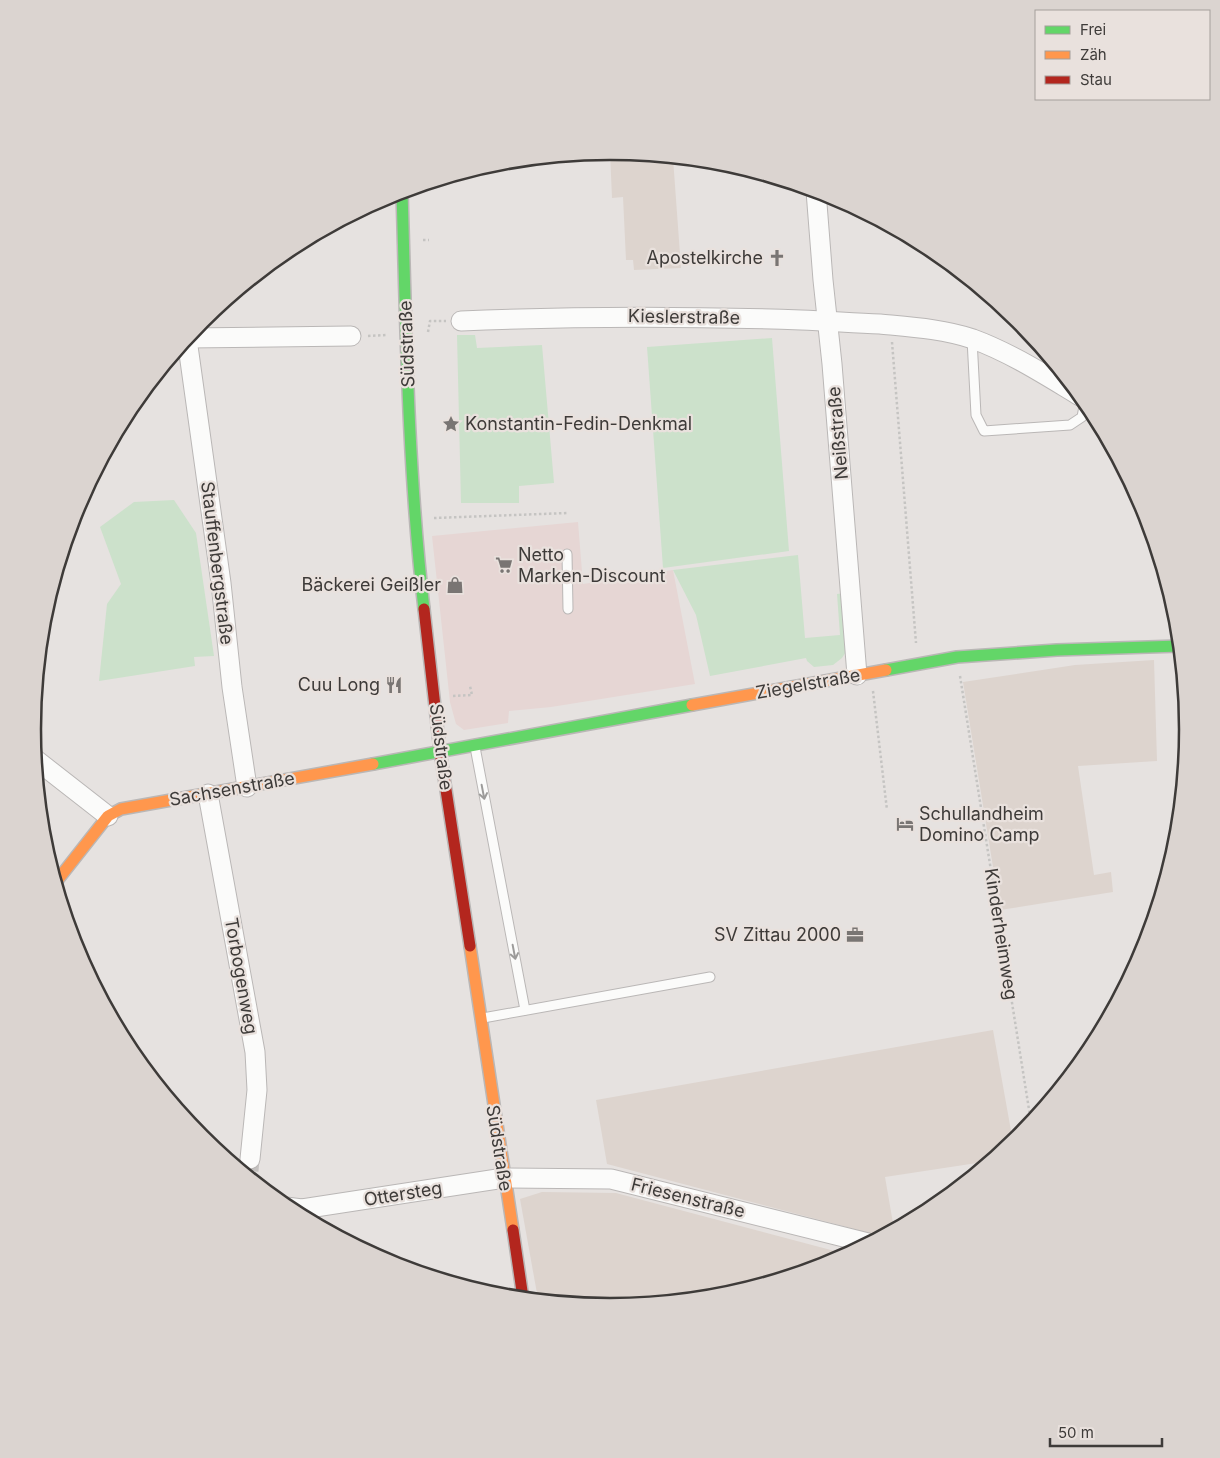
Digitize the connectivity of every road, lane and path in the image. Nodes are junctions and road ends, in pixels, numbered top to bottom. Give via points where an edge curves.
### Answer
1 (402, 200) edge
2 (817, 200) edge
3 (422, 240) dead end
4 (429, 240) dead end
5 (461, 320) joint
6 (828, 321) junction
7 (891, 325) junction
8 (406, 335) junction
9 (351, 336) joint
10 (197, 339) edge
11 (972, 339) junction
12 (188, 348) edge
13 (1063, 386) edge
14 (1083, 413) edge
15 (568, 513) dead end
16 (415, 518) junction
17 (566, 554) dead end
18 (568, 609) dead end
19 (1173, 646) edge
20 (958, 657) junction
21 (918, 665) junction
22 (864, 674) junction
23 (470, 686) dead end
24 (434, 698) junction
25 (474, 744) junction
26 (440, 751) junction
27 (42, 764) edge
28 (248, 787) junction
29 (208, 794) junction
30 (887, 810) dead end
31 (108, 816) junction
32 (61, 876) edge
33 (710, 977) dead end
34 (525, 1010) junction
35 (480, 1018) junction
36 (1030, 1113) edge
37 (249, 1169) tunnel mouth
38 (504, 1178) junction
39 (305, 1209) edge
40 (858, 1241) edge
41 (522, 1291) edge

1 - 8 street, Südstraße
2 - 6 street, Neißstraße
3 - 4 path
5 - 6 street, Kieslerstraße via 647,316
5 - 8 path via 430,321 427,335
6 - 7 street, Kieslerstraße
6 - 22 street, Neißstraße
7 - 11 street, Kieslerstraße via 938,330
7 - 21 path
8 - 9 path
8 - 16 street, Südstraße
9 - 10 street, Stauffenbergstraße
11 - 13 street, Kieslerstraße via 1007,353
11 - 14 lane via 976,415 984,431 1070,425
12 - 28 street, Stauffenbergstraße
15 - 16 path
16 - 24 street, Südstraße
17 - 18 lane
19 - 20 street, Ziegelstraße
20 - 21 street, Ziegelstraße
20 - 36 path, Kinderheimweg
21 - 22 street, Ziegelstraße
22 - 25 street, Ziegelstraße
22 - 30 path
23 - 24 path via 472,695
24 - 26 street, Südstraße
25 - 26 street, Ziegelstraße
25 -> 34 lane
26 - 28 street, Sachsenstraße
26 - 35 street, Südstraße
27 - 31 street
28 - 29 street, Sachsenstraße
29 - 31 street, Sachsenstraße via 137,805
29 - 37 street, Torbogenweg via 254,1052 257,1090
31 - 32 street, Sachsenstraße
33 - 34 lane
34 - 35 lane
35 - 38 street, Südstraße
38 - 39 street, Ottersteg
38 - 40 street, Friesenstraße via 611,1180
38 - 41 street, Südstraße

